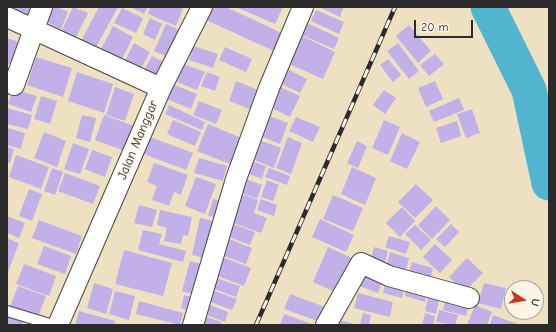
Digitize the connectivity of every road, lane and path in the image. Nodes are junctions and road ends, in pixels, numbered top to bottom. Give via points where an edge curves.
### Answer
1 (42, 7) edge
2 (202, 7) edge
3 (303, 7) edge
4 (7, 17) edge
5 (33, 28) junction
6 (14, 86) dead end
7 (161, 88) junction
8 (469, 298) dead end
9 (7, 311) edge
10 (53, 325) edge
11 (58, 325) edge
12 (193, 325) edge
13 (326, 325) edge

1 - 5 street
2 - 7 street
3 - 12 street via 269,88 236,179
4 - 5 street, Jalan Manggar
5 - 6 street
5 - 7 street, Jalan Manggar
7 - 11 street, Jalan Manggar
8 - 13 street via 389,276 361,263
9 - 10 lane

